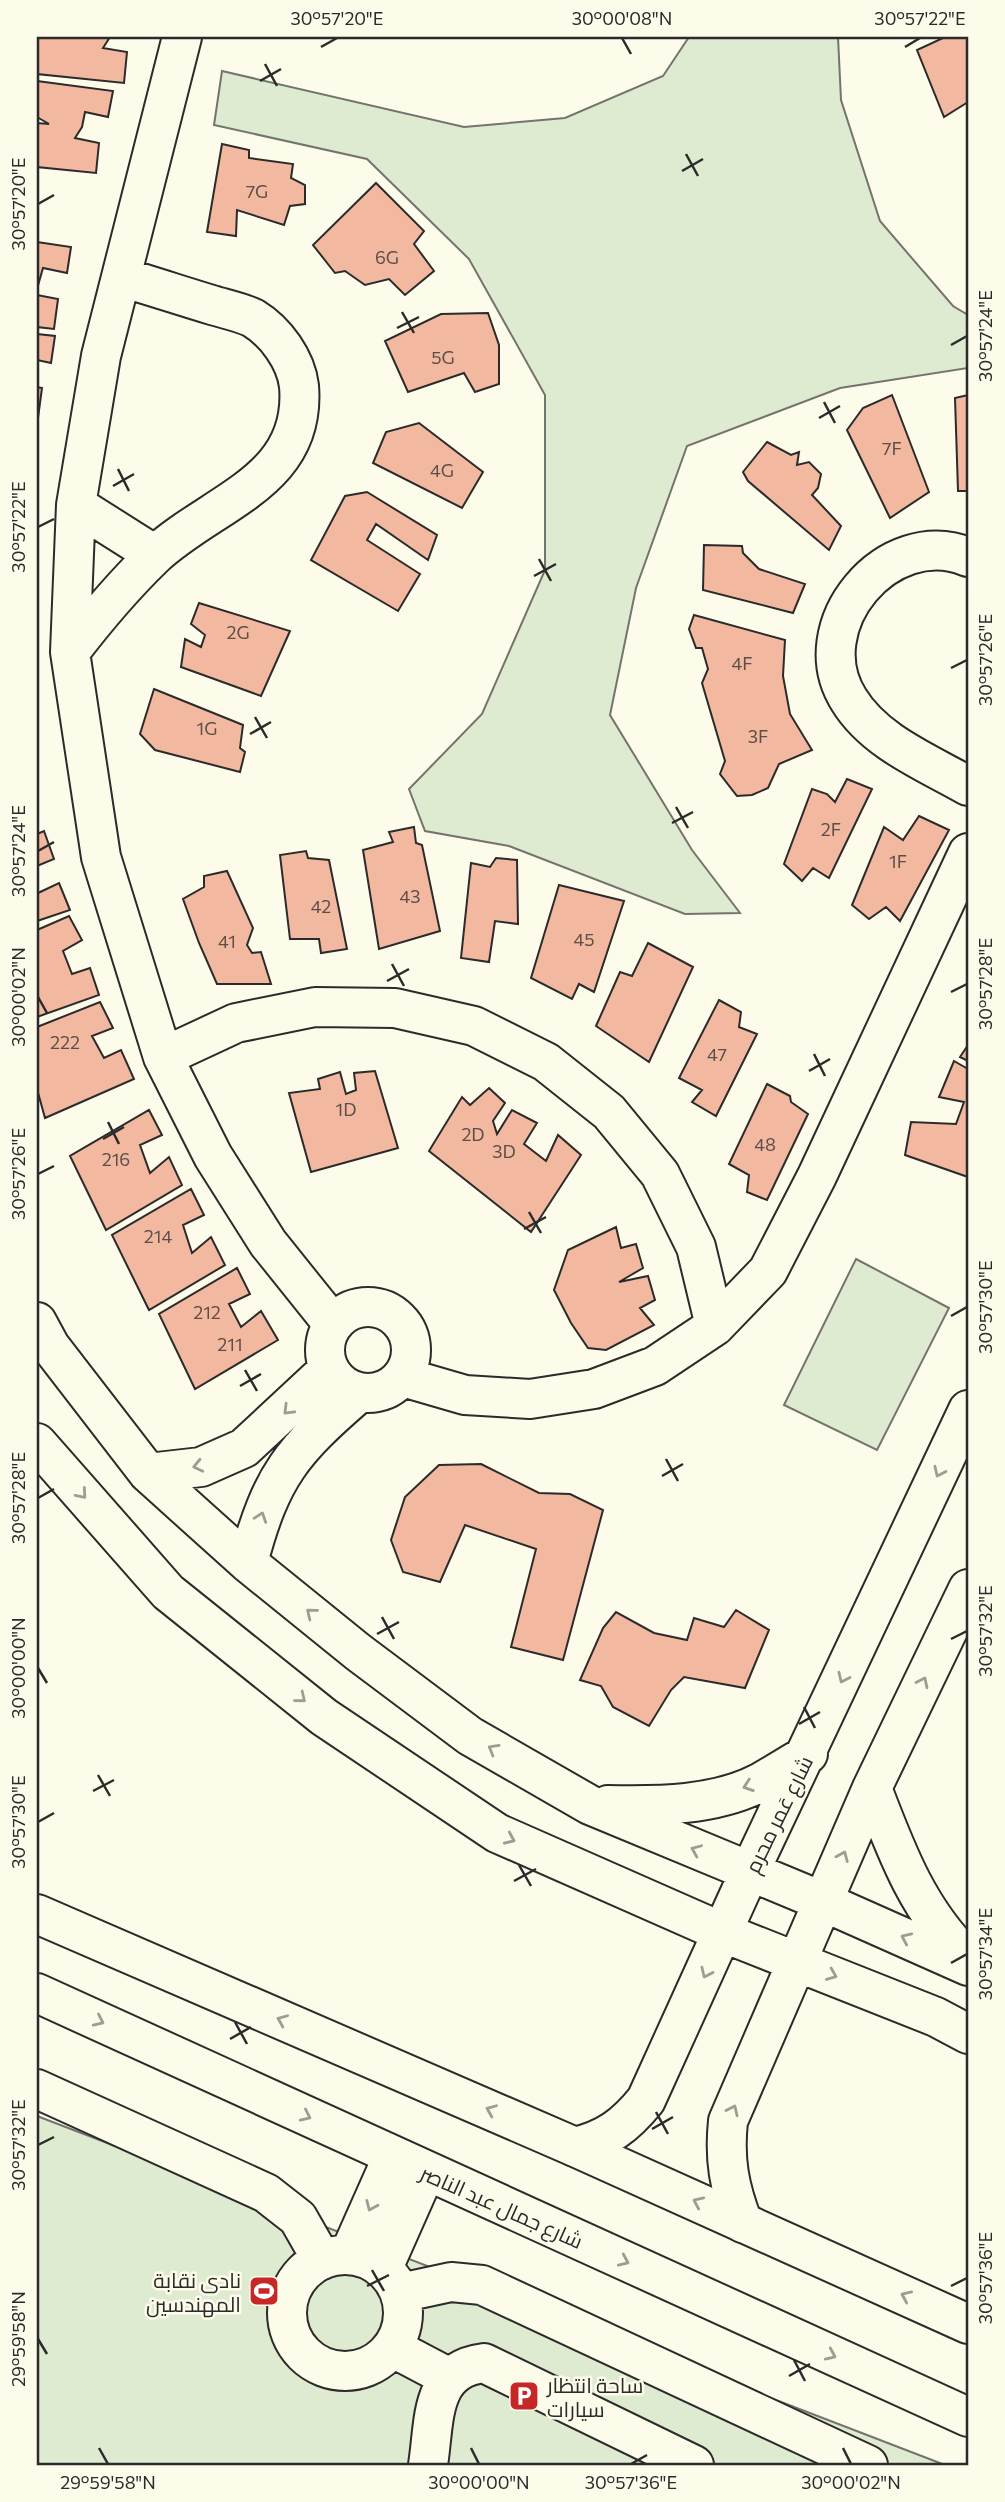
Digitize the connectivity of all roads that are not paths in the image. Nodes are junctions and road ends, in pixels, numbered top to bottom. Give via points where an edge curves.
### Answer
1 (182, 37) edge
2 (121, 277) junction
3 (76, 505) junction
4 (155, 555) junction
5 (968, 557) edge
6 (70, 652) junction
7 (968, 786) edge
8 (968, 853) edge
9 (163, 1057) junction
10 (37, 1322) edge
11 (333, 1324) junction
12 (715, 1326) junction
13 (329, 1369) junction
14 (403, 1377) junction
15 (359, 1393) junction
16 (968, 1410) edge
17 (37, 1443) edge
18 (148, 1474) junction
19 (248, 1563) junction
20 (968, 1589) edge
21 (808, 1754) junction
22 (872, 1788) junction
23 (590, 1805) junction
24 (749, 1873) junction
25 (824, 1902) junction
26 (37, 1914) edge
27 (724, 1933) junction
28 (968, 1959) edge
29 (797, 1961) junction
30 (968, 1966) edge
31 (37, 1993) edge
32 (968, 2034) edge
33 (37, 2089) edge
34 (575, 2147) junction
35 (410, 2164) junction
36 (743, 2223) junction
37 (363, 2269) junction
38 (968, 2324) edge
39 (393, 2348) junction
40 (448, 2377) junction
41 (968, 2417) edge
42 (428, 2465) edge
43 (694, 2465) edge
44 (868, 2465) edge

1 - 2 street
2 - 3 street
2 - 4 street via 252,318 280,342 298,374 301,411 283,456 267,475
3 - 4 street
3 - 6 street
4 - 6 street via 110,601
5 - 7 street via 956,552 925,552 894,560 867,579 848,604 838,634 837,667 847,697 865,724
6 - 9 street via 102,857
8 - 12 street via 817,1176 768,1270
9 - 11 street via 213,1156 268,1242
9 - 12 street via 236,1023 315,1007 395,1008 474,1026 546,1062 609,1112 652,1164 696,1247
10 - 18 street via 50,1346
11 - 13 street via 324,1353
11 - 14 street via 346,1312 362,1307 394,1315 412,1344
12 - 14 street via 656,1366 594,1389 530,1399 465,1395
13 - 15 street via 336,1380
13 -> 18 street via 244,1448 201,1467
14 - 15 street via 375,1394
19 -> 15 street via 261,1515 281,1473 308,1437
16 -> 21 street, شارع عَمر محرم
17 -> 27 street via 168,1592 324,1717 497,1833
18 - 19 street
23 -> 19 street via 470,1736
22 -> 20 street
21 -> 23 street via 759,1783 706,1801
21 - 24 street, شارع عَمر محرم
25 -> 22 street
22 - 28 street via 916,1895 947,1939
24 -> 23 street
24 - 25 street
24 - 27 street, شارع عَمر محرم
25 - 29 street
30 -> 25 street
34 -> 26 street
27 - 29 street
27 -> 34 street, شارع عَمر محرم via 646,2100 627,2124 600,2141
29 -> 32 street
36 -> 29 street via 725,2156 728,2121
31 -> 35 street, شارع جمال عبد الناصر
33 - 37 street via 266,2193
36 -> 34 street
35 - 37 street
35 -> 41 street, شارع جمال عبد الناصر
38 -> 36 street
37 - 39 street via 404,2312
37 - 39 street via 305,2270 293,2285 287,2314 294,2342 323,2368 342,2372 361,2371
37 - 44 street via 482,2285
39 - 40 street
40 - 42 street via 439,2395
40 - 43 street via 464,2365 484,2362

